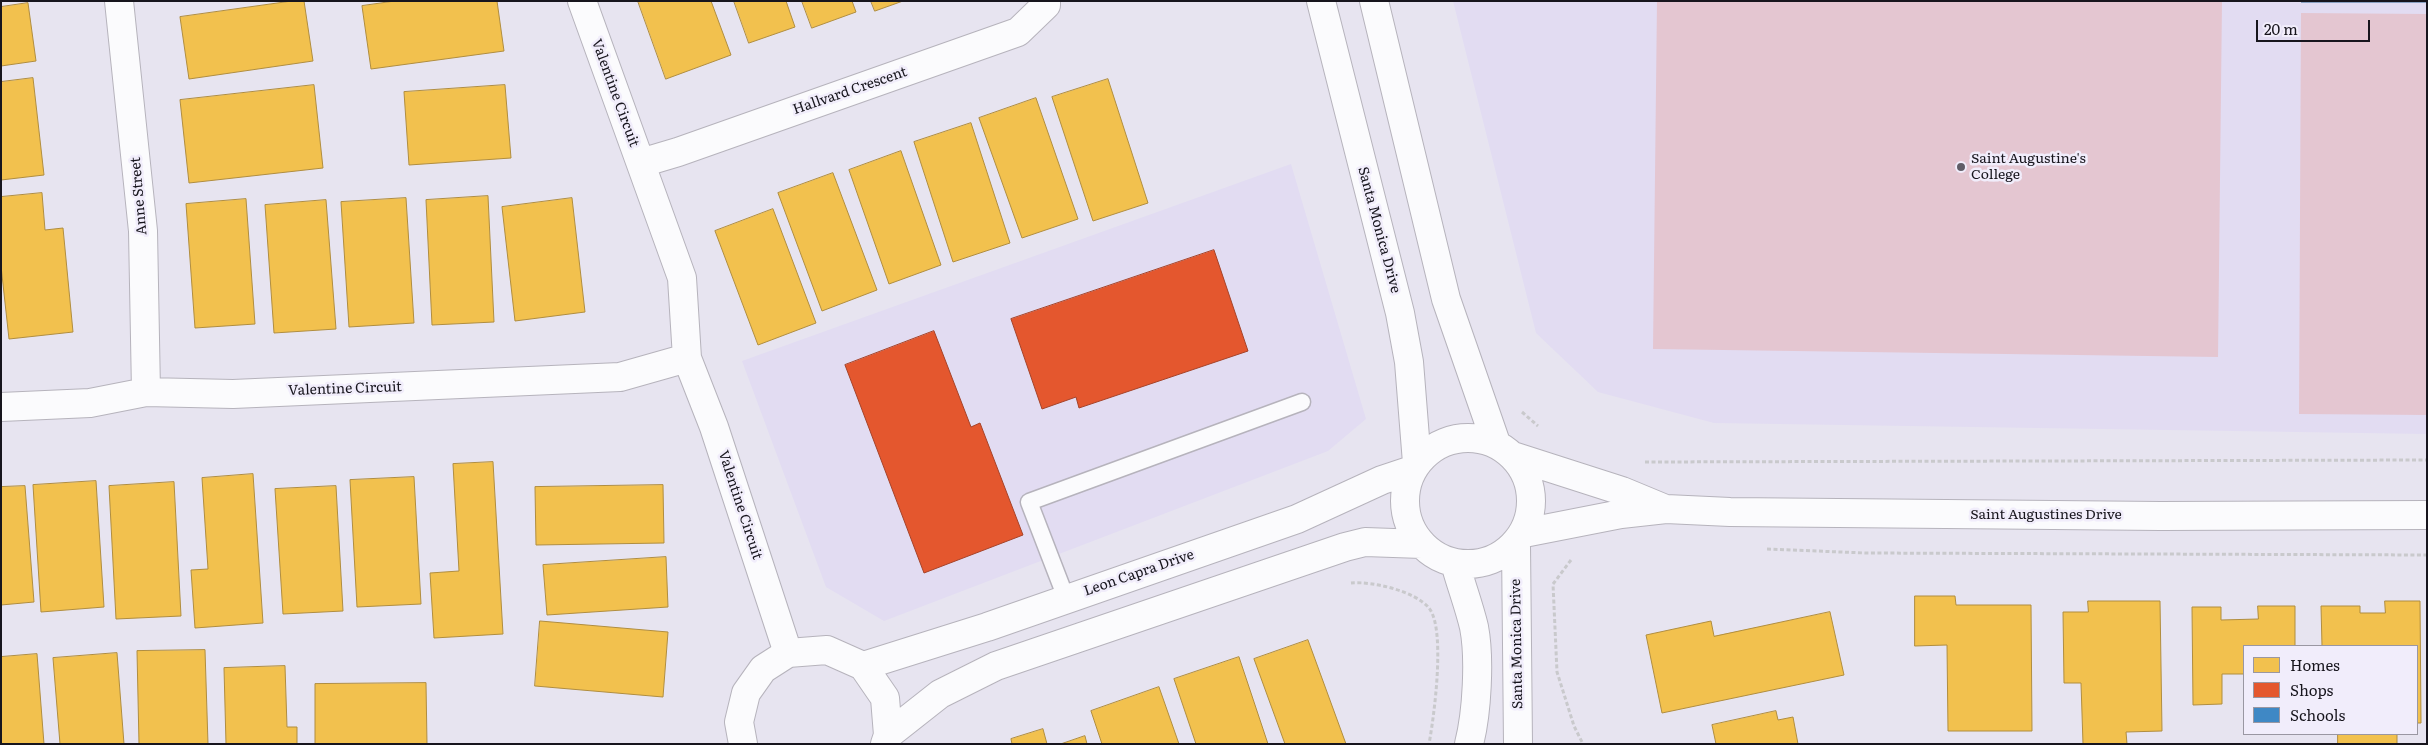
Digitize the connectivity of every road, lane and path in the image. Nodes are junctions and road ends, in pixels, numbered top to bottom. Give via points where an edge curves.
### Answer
1 (119, 1) edge
2 (582, 1) edge
3 (1046, 1) edge
4 (1321, 1) edge
5 (1374, 1) edge
6 (641, 162) junction
7 (687, 358) junction
8 (146, 392) junction
9 (1302, 402) dead end
10 (1, 407) edge
11 (1517, 408) dead end
12 (1540, 427) dead end
13 (1505, 450) junction
14 (2427, 460) edge
15 (1640, 462) dead end
16 (1415, 466) junction
17 (1666, 509) junction
18 (2427, 515) edge
19 (1520, 539) junction
20 (1422, 544) junction
21 (1758, 548) dead end
22 (2427, 555) edge
23 (1573, 557) dead end
24 (1455, 563) junction
25 (1348, 584) dead end
26 (1066, 598) junction
27 (788, 653) junction
28 (862, 666) junction
29 (886, 740) edge
30 (743, 744) edge
31 (1429, 744) edge
32 (1469, 744) edge
33 (1518, 744) edge
34 (1583, 744) edge

1 - 8 street, Anne Street via 143,230
2 - 6 street, Valentine Circuit
3 - 6 street, Hallvard Crescent via 1046,5 1018,32 678,152
4 - 16 street, Santa Monica Drive via 1400,313 1409,362
5 - 13 street via 1446,299
6 - 7 street, Valentine Circuit via 682,278
7 - 8 street, Valentine Circuit via 620,377 233,394
7 - 27 street, Valentine Circuit via 714,427
8 - 10 street, Valentine Circuit via 90,403
9 - 26 lane via 1030,502
11 - 12 path
13 - 16 street via 1474,437 1453,439 1432,448
13 - 17 street, Saint Augustines Drive
13 - 19 street via 1526,474 1532,494 1531,511
14 - 15 path
16 - 20 street via 1406,488 1405,509 1410,528
16 - 26 street, Leon Capra Drive via 1297,519
17 - 18 street, Saint Augustines Drive via 2152,516
17 - 19 street, Saint Augustines Drive via 1621,514
19 - 24 street via 1494,559 1475,564
19 - 33 street, Santa Monica Drive
20 - 24 street via 1437,557
20 - 29 street via 1388,541 1345,547 996,666 940,694
21 - 22 path via 1865,553
23 - 34 path via 1554,584 1554,631 1557,672
24 - 32 street via 1474,629 1476,680
25 - 31 path via 1356,582 1389,587 1415,597 1430,609 1439,653
26 - 28 street, Leon Capra Drive via 979,630
27 - 28 street via 827,650
27 - 30 street via 763,669 746,693 739,722
28 - 29 street via 885,698

